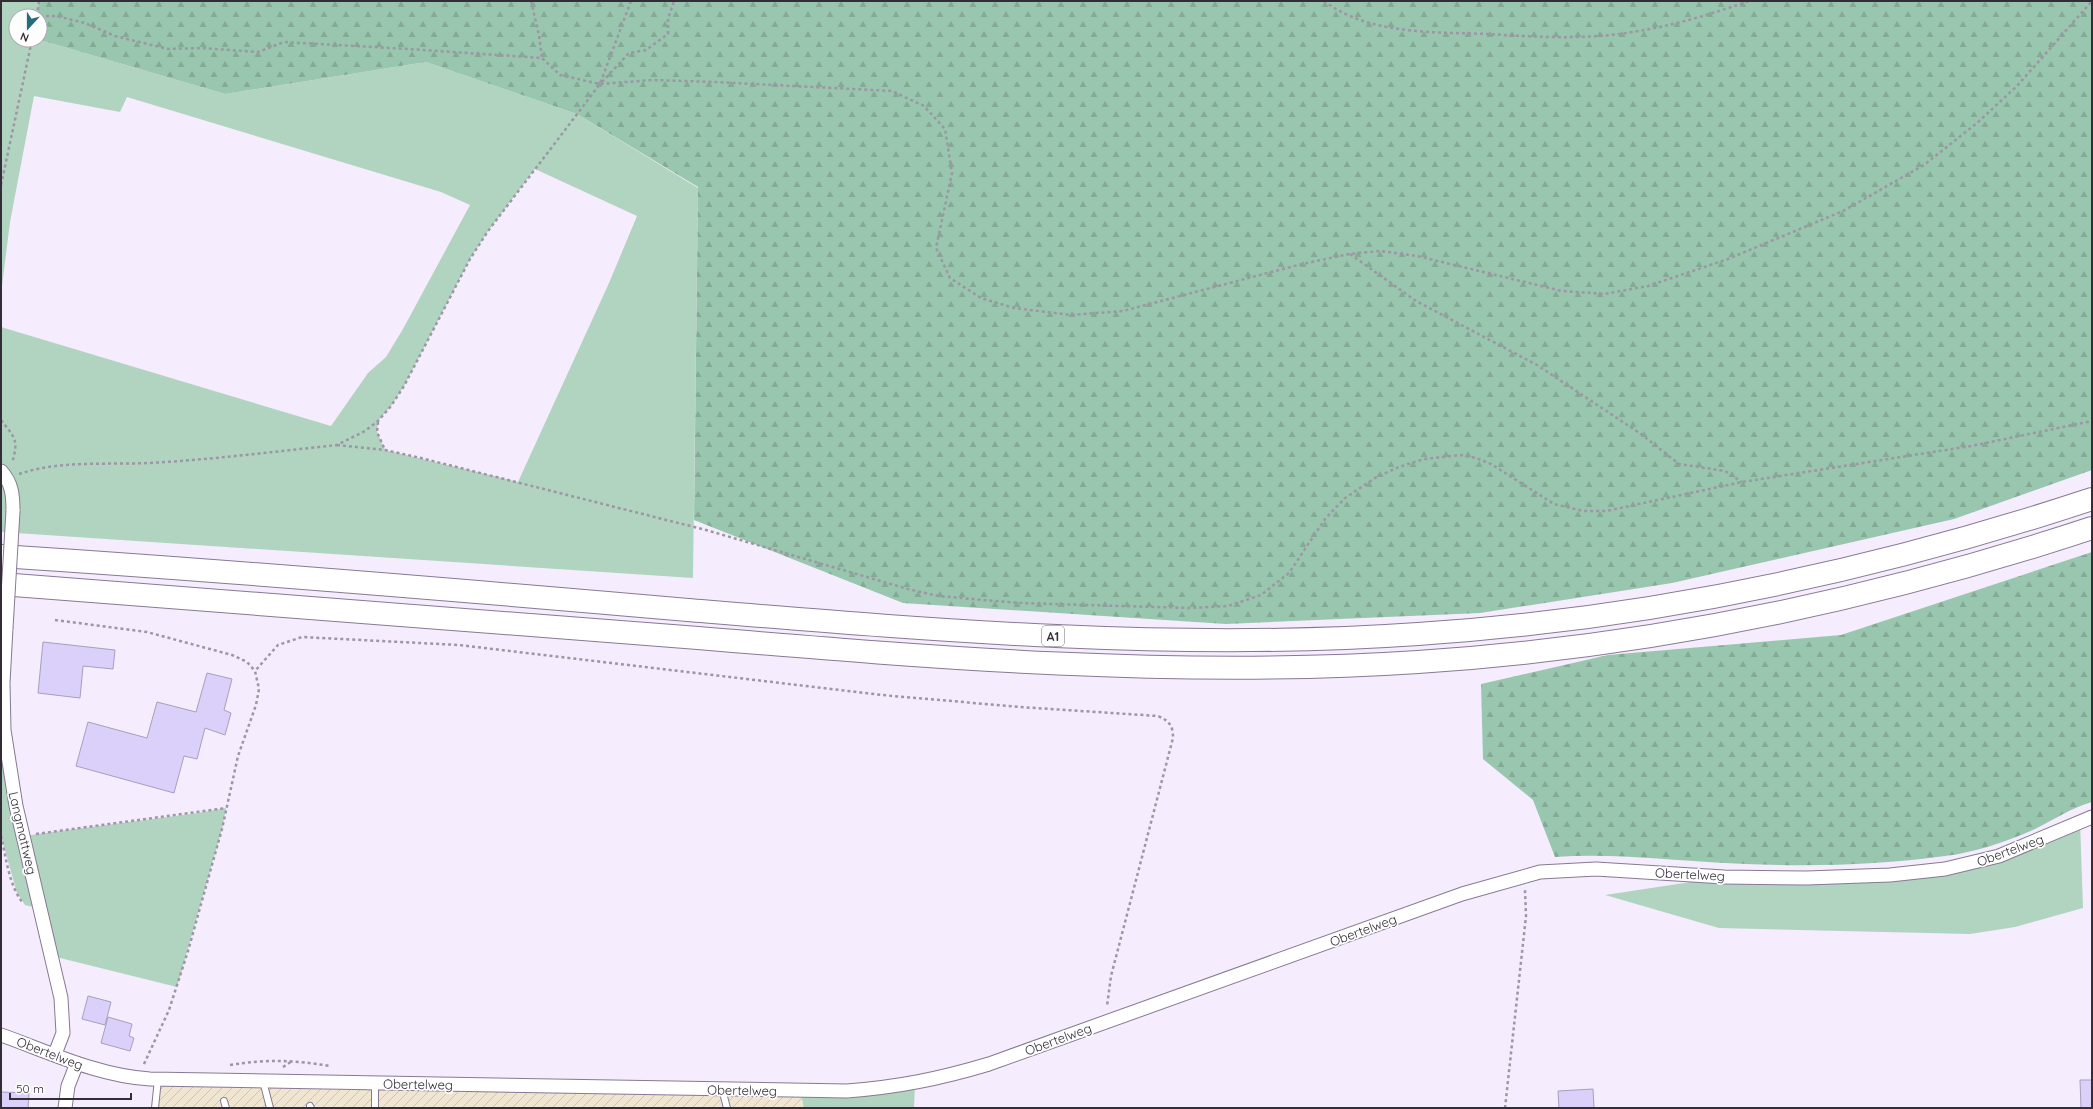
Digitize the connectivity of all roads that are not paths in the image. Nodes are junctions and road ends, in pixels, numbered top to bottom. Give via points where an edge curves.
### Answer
1 (4, 475) edge
2 (2092, 499) edge
3 (2092, 528) edge
4 (1, 556) edge
5 (1, 584) edge
6 (2092, 817) edge
7 (1, 1035) edge
8 (55, 1054) junction
9 (77, 1063) junction
10 (158, 1079) junction
11 (263, 1081) junction
12 (375, 1084) junction
13 (722, 1089) junction
14 (224, 1101) dead end
15 (65, 1108) edge
16 (155, 1108) edge
17 (226, 1108) edge
18 (270, 1108) edge
19 (375, 1108) edge
20 (727, 1108) edge

1 - 8 street, Langmattweg, bridge via 13,494 2,684 4,730 10,777 61,998 63,1033
2 - 4 highway, A1 via 1932,548 1841,571 1720,596 1613,614 1520,625 1326,639 1159,640 941,630
3 - 5 highway, A1 via 1981,563 1889,588 1680,631 1464,659 1282,668 1115,666 939,658
6 - 13 street, Obertelweg via 1993,858 1945,869 1890,875 1766,878 1596,869 1540,872 1462,894 996,1061 933,1080 847,1091
7 - 8 street, Obertelweg
8 - 9 street, Obertelweg
9 - 10 street, Obertelweg via 110,1074 138,1079
9 - 15 street via 68,1086
10 - 11 street, Obertelweg
10 - 16 lane
11 - 12 street, Obertelweg
11 - 18 lane
12 - 13 street, Obertelweg
12 - 19 lane
13 - 20 lane
14 - 17 lane

